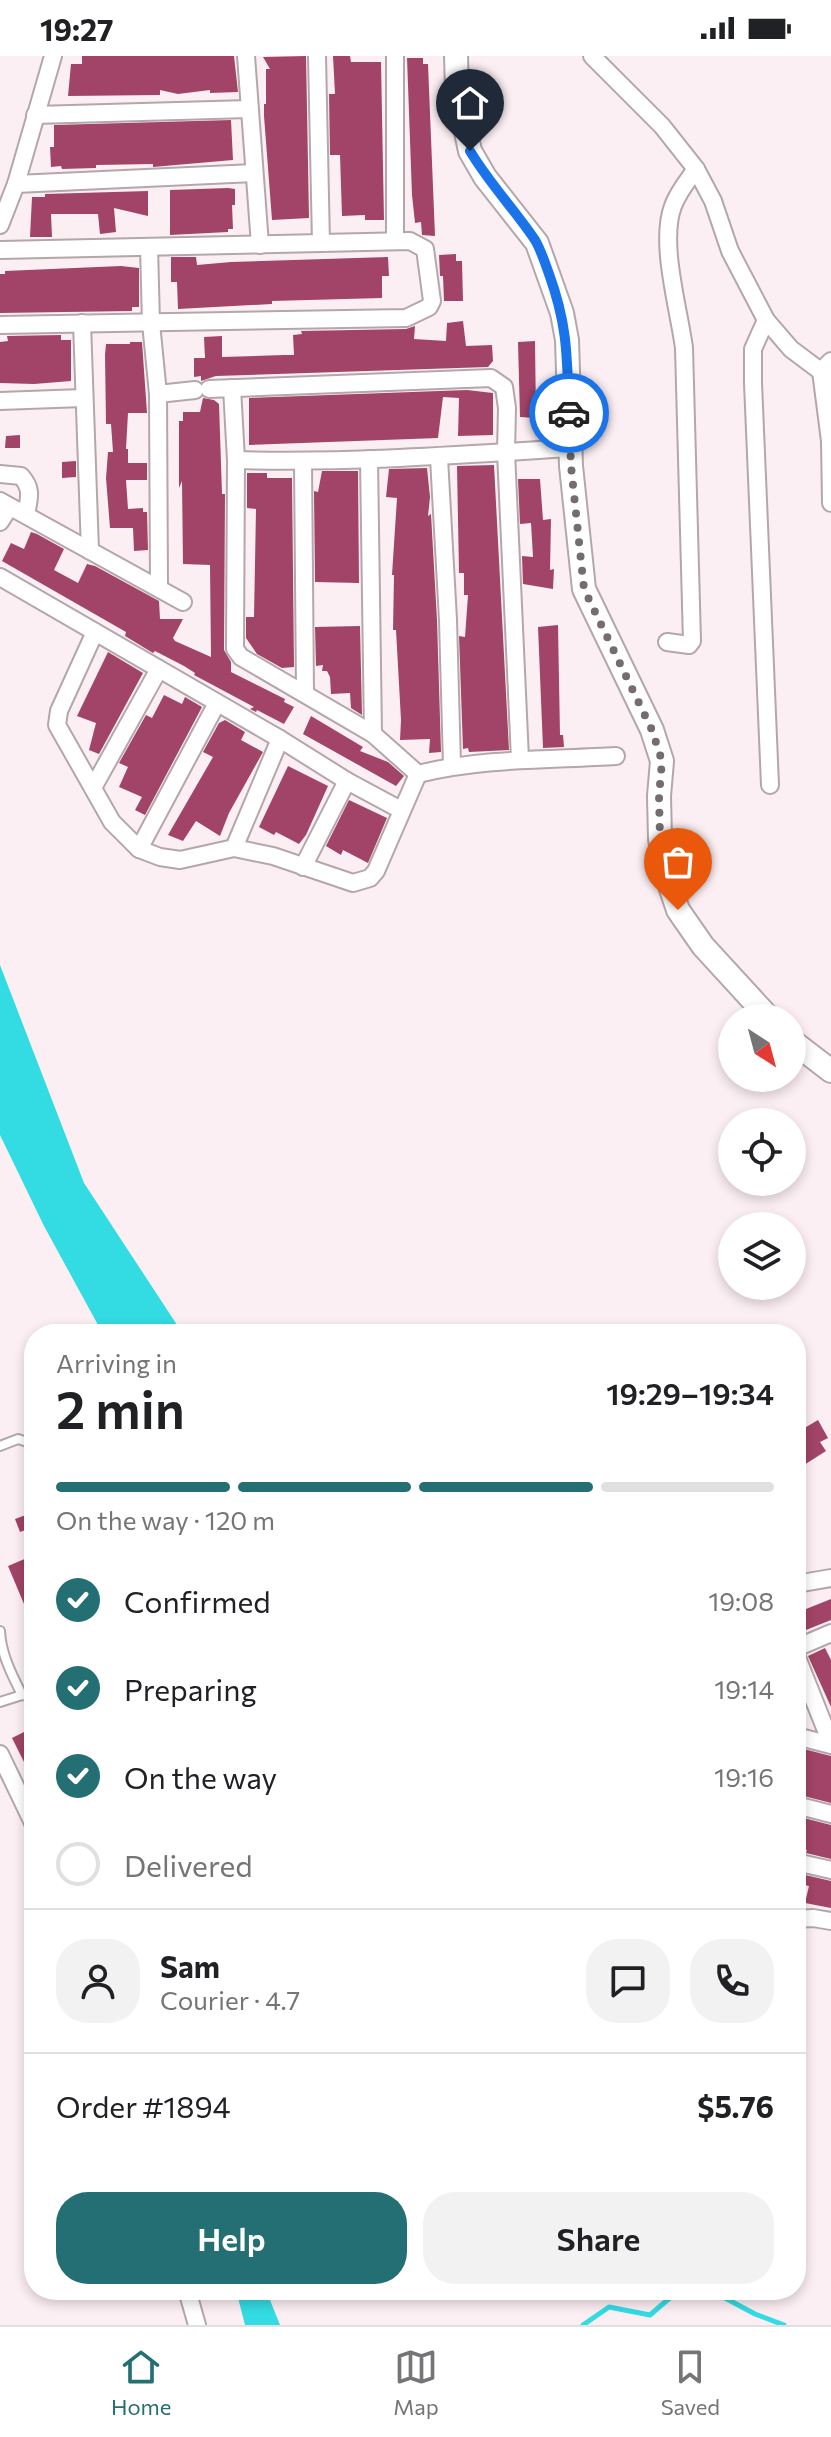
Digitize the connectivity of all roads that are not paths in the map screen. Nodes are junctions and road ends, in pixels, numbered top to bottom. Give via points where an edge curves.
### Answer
1 (53, 56) edge
2 (246, 56) edge
3 (317, 56) edge
4 (395, 56) edge
5 (592, 56) edge
6 (456, 57) edge
7 (249, 109) junction
8 (35, 115) junction
9 (696, 169) junction
10 (254, 173) junction
11 (16, 184) junction
12 (0, 225) edge
13 (395, 240) junction
14 (321, 243) junction
15 (260, 245) junction
16 (149, 247) junction
17 (0, 250) edge
18 (766, 320) junction
19 (82, 323) junction
20 (151, 323) junction
21 (0, 325) edge
22 (828, 370) edge
23 (232, 388) junction
24 (158, 394) junction
25 (83, 398) junction
26 (0, 401) edge
27 (570, 448) junction
28 (506, 452) junction
29 (439, 458) junction
30 (369, 459) junction
31 (236, 460) junction
32 (303, 462) junction
33 (0, 474) edge
34 (831, 503) edge
35 (3, 510) edge
36 (26, 514) junction
37 (90, 551) junction
38 (0, 577) edge
39 (159, 588) junction
40 (183, 602) dead end
41 (95, 632) junction
42 (667, 642) dead end
43 (159, 669) junction
44 (305, 693) junction
45 (217, 703) junction
46 (373, 734) junction
47 (280, 739) junction
48 (616, 756) dead end
49 (520, 759) junction
50 (452, 765) junction
51 (418, 774) junction
52 (347, 781) junction
53 (770, 785) dead end
54 (94, 786) junction
55 (401, 810) junction
56 (234, 848) junction
57 (139, 849) junction
58 (303, 867) junction
59 (756, 1004) edge
60 (806, 1052) edge
61 (831, 1071) edge
62 (24, 1441) edge
63 (0, 1446) edge
64 (831, 1578) edge
65 (806, 1582) edge
66 (0, 1631) edge
67 (831, 1633) edge
68 (806, 1644) edge
69 (806, 1680) edge
70 (22, 1695) joint
71 (0, 1702) edge
72 (806, 1738) edge
73 (831, 1744) edge
74 (0, 1754) edge
75 (24, 1804) edge
76 (806, 1808) edge
77 (831, 1814) edge
78 (806, 1864) edge
79 (831, 1870) edge
80 (806, 1918) edge
81 (831, 1921) edge
82 (190, 2300) edge
83 (197, 2325) edge

1 - 8 street
2 - 7 street
3 - 14 street
4 - 13 street
5 - 9 street via 662,126
6 - 27 street via 470,151 537,243 562,313
7 - 8 street
7 - 10 street
8 - 11 street
9 - 18 street
9 - 42 street via 672,208 669,233 684,348 692,641
10 - 11 street
10 - 15 street
11 - 12 street
13 - 14 street
13 - 20 street via 425,249 432,301 406,318
14 - 15 street
15 - 16 street
16 - 17 street
16 - 20 street
18 - 22 street via 791,349
18 - 53 street via 753,349 753,383
19 - 20 street
19 - 21 street
19 - 25 street
20 - 24 street
22 - 34 street
23 - 24 street
23 - 28 street via 491,378 504,387
23 - 31 street
24 - 39 street
25 - 26 street
25 - 37 street
27 - 28 street
27 - 59 street via 584,589 662,761 660,839 678,910
28 - 29 street
28 - 49 street
29 - 30 street
29 - 50 street
30 - 32 street
30 - 46 street
31 - 32 street
31 - 44 street via 235,649
32 - 44 street
33 - 36 street via 26,481 31,491
35 - 36 street
36 - 37 street
37 - 39 street
38 - 41 street
39 - 40 street
41 - 43 street
41 - 54 street via 57,725
43 - 45 street
43 - 54 street
44 - 46 street
45 - 47 street
45 - 57 street
46 - 51 street
47 - 52 street
47 - 56 street
48 - 49 street
49 - 50 street
50 - 51 street
51 - 55 street
52 - 55 street
52 - 58 street
54 - 57 street via 112,822
55 - 58 street via 370,878 353,883
56 - 57 street via 180,860
56 - 58 street
60 - 61 street
62 - 63 lane
64 - 65 street
66 - 70 lane
67 - 68 street
69 - 73 street
70 - 71 lane
72 - 73 street
74 - 75 street
76 - 77 street
78 - 79 street
80 - 81 street
82 - 83 street

